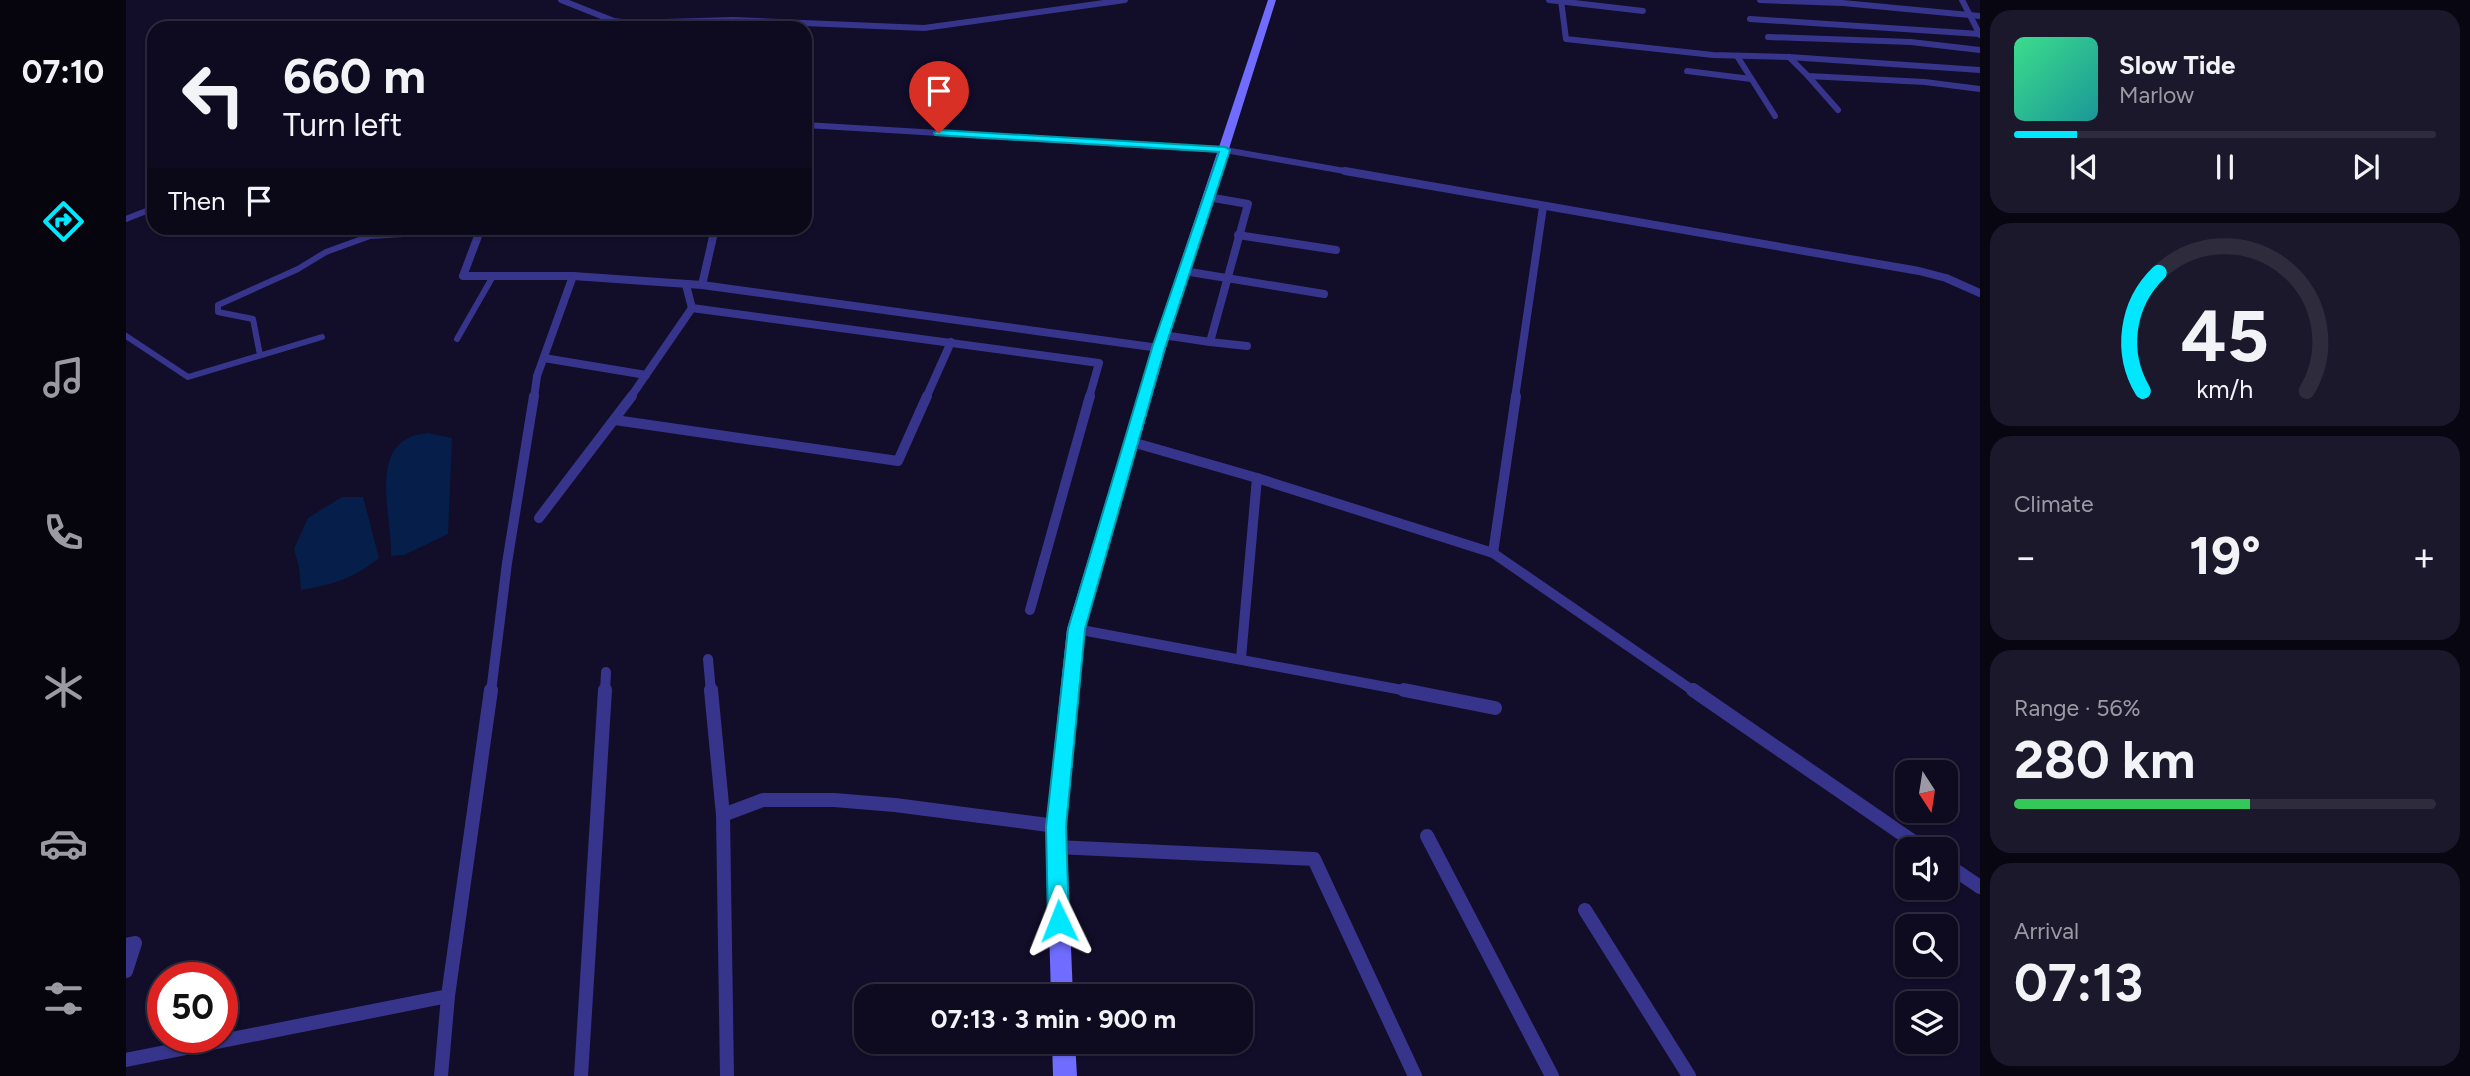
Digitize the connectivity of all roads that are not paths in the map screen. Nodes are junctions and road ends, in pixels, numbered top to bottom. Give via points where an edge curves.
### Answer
1 (561, 0) edge
2 (1125, 0) edge
3 (1272, 0) edge
4 (1549, 0) edge
5 (1760, 0) edge
6 (1962, 0) edge
7 (1562, 1) edge
8 (1643, 11) dead end
9 (1970, 15) junction
10 (1980, 16) edge
11 (1750, 19) dead end
12 (614, 21) joint
13 (758, 21) edge
14 (812, 23) edge
15 (1980, 34) edge
16 (1768, 37) dead end
17 (1980, 50) edge
18 (1737, 56) junction
19 (1789, 57) junction
20 (1980, 70) edge
21 (1687, 71) dead end
22 (1808, 76) junction
23 (1751, 79) junction
24 (1980, 89) edge
25 (1838, 110) dead end
26 (1775, 116) dead end
27 (812, 125) edge
28 (1225, 150) junction
29 (1208, 197) junction
30 (1543, 206) junction
31 (147, 211) edge
32 (126, 219) edge
33 (387, 235) edge
34 (479, 235) edge
35 (713, 235) edge
36 (1238, 235) junction
37 (1336, 250) dead end
38 (1184, 271) junction
39 (573, 276) junction
40 (492, 278) junction
41 (1228, 278) junction
42 (686, 285) junction
43 (702, 285) junction
44 (1980, 293) edge
45 (1324, 294) dead end
46 (692, 308) junction
47 (126, 336) edge
48 (322, 337) dead end
49 (457, 339) dead end
50 (951, 342) junction
51 (1161, 342) junction
52 (1210, 342) junction
53 (1247, 346) dead end
54 (260, 355) junction
55 (544, 358) junction
56 (646, 374) junction
57 (614, 420) junction
58 (1132, 442) junction
59 (1257, 478) junction
60 (539, 518) dead end
61 (1493, 553) junction
62 (1030, 610) dead end
63 (1076, 629) junction
64 (1241, 658) junction
65 (708, 659) dead end
66 (606, 672) dead end
67 (1495, 709) dead end
68 (723, 815) junction
69 (1056, 827) junction
70 (1427, 836) dead end
71 (1907, 837) edge
72 (1056, 847) junction
73 (1958, 872) edge
74 (1980, 887) edge
75 (1585, 910) dead end
76 (126, 944) edge
77 (126, 971) edge
78 (1062, 984) edge
79 (448, 996) junction
80 (1064, 1054) edge
81 (126, 1060) edge
82 (441, 1076) edge
83 (582, 1076) edge
84 (727, 1076) edge
85 (1065, 1076) edge
86 (1415, 1076) edge
87 (1552, 1076) edge
88 (1689, 1076) edge

1 - 12 street
2 - 14 street via 933,28
3 - 28 main road
4 - 7 street
5 - 9 street
6 - 9 street
7 - 8 street
7 - 18 street via 1566,39
9 - 10 street
9 - 15 street
11 - 15 street
12 - 13 street
16 - 17 street via 1911,42
18 - 19 street
18 - 23 street
19 - 20 street
19 - 22 street
21 - 23 street
22 - 24 street
22 - 25 street
23 - 26 street
27 - 28 street
28 - 29 main road
28 - 30 street
29 - 36 street via 1248,204
29 - 38 main road
30 - 44 street via 1919,271
30 - 61 street
31 - 32 street
33 - 54 street via 370,236 326,252 218,305 218,312 253,318
34 - 40 street via 464,276
35 - 43 street
36 - 37 street
36 - 41 street
38 - 41 street
38 - 51 main road
39 - 40 street
39 - 42 street
39 - 55 street
40 - 49 street
41 - 45 street
41 - 52 street
42 - 43 street
42 - 46 street
43 - 51 street
46 - 50 street
46 - 56 street
47 - 54 street via 188,377
48 - 54 street
50 - 57 street via 898,461
50 - 62 street via 1099,362
51 - 52 street
51 - 58 main road
52 - 53 street
55 - 56 street
55 - 79 street via 537,376 507,563
56 - 57 street
57 - 60 street
58 - 59 street
58 - 63 main road
59 - 61 street
59 - 64 street
61 - 71 street
63 - 64 street
63 - 69 main road
64 - 67 street
65 - 68 street
66 - 83 street
68 - 69 street via 763,800 834,800
68 - 84 street
69 - 72 main road
70 - 87 street
72 - 78 main road
72 - 86 street via 1314,859
73 - 74 street
75 - 88 street
76 - 77 street via 135,943
79 - 81 street
79 - 82 street
80 - 85 main road

